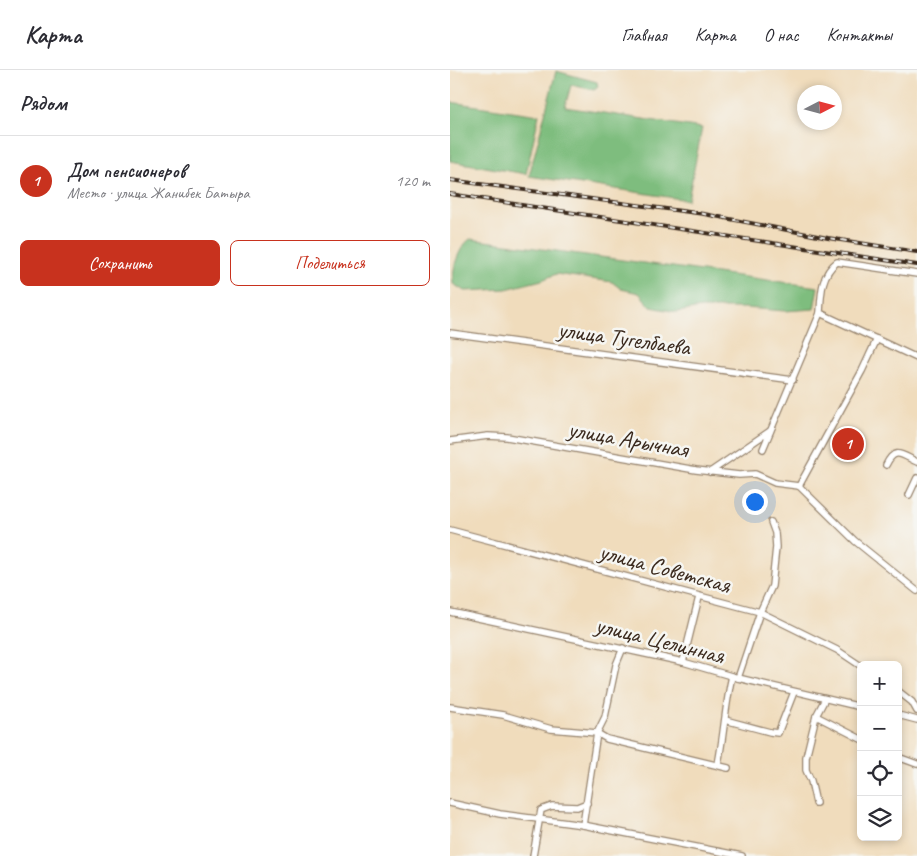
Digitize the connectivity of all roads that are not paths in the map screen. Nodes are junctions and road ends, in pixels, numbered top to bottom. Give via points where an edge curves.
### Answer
1 (917, 274) edge
2 (820, 313) junction
3 (450, 333) edge
4 (877, 339) junction
5 (917, 358) edge
6 (793, 380) junction
7 (772, 430) junction
8 (450, 441) edge
9 (763, 449) dead end
10 (917, 462) edge
11 (886, 465) dead end
12 (710, 472) junction
13 (917, 478) edge
14 (799, 486) junction
15 (909, 496) dead end
16 (771, 522) dead end
17 (450, 530) edge
18 (917, 591) edge
19 (699, 597) junction
20 (450, 612) edge
21 (760, 612) junction
22 (622, 648) junction
23 (684, 662) junction
24 (857, 663) edge
25 (732, 676) junction
26 (738, 678) junction
27 (794, 692) junction
28 (902, 694) edge
29 (825, 699) junction
30 (857, 706) edge
31 (450, 707) edge
32 (917, 711) edge
33 (816, 716) junction
34 (902, 717) edge
35 (725, 720) junction
36 (917, 720) edge
37 (597, 733) junction
38 (857, 736) edge
39 (902, 758) edge
40 (718, 764) junction
41 (917, 764) edge
42 (728, 768) dead end
43 (450, 803) edge
44 (587, 803) junction
45 (816, 803) dead end
46 (539, 819) junction
47 (584, 825) junction
48 (533, 856) edge
49 (742, 856) edge

1 - 2 street via 837,262 827,272 824,281
2 - 4 street
2 - 6 street
3 - 6 street, улица Тугелбаева
4 - 5 street
4 - 14 street
6 - 7 street
7 - 9 street
7 - 12 street
8 - 12 street, улица Арычная via 496,436
10 - 11 street via 895,453
12 - 14 street, улица Арычная via 739,476 755,474 785,486
13 - 15 street
14 - 18 street via 855,540
16 - 21 street via 776,547 772,586
17 - 19 street, улица Советская
19 - 21 street, улица Советская
19 - 23 street
20 - 22 street, улица Целинная
21 - 24 street, улица Советская
21 - 26 street
22 - 23 street, улица Целинная
22 - 37 street via 605,716
23 - 25 street, улица Целинная
25 - 26 street, улица Целинная
25 - 35 street
26 - 27 street, улица Целинная
27 - 29 street, улица Целинная
27 - 35 street via 778,733
28 - 32 street
29 - 30 street, улица Целинная
29 - 33 street
31 - 37 street via 503,715 551,729
33 - 38 street
33 - 45 street via 807,750 806,770 812,781
34 - 36 street
35 - 40 street
37 - 40 street via 607,739
37 - 44 street
39 - 41 street
40 - 42 street
43 - 46 street
44 - 46 street via 577,807 548,807 541,810
44 - 47 street
46 - 47 street
46 - 48 street
47 - 49 street

